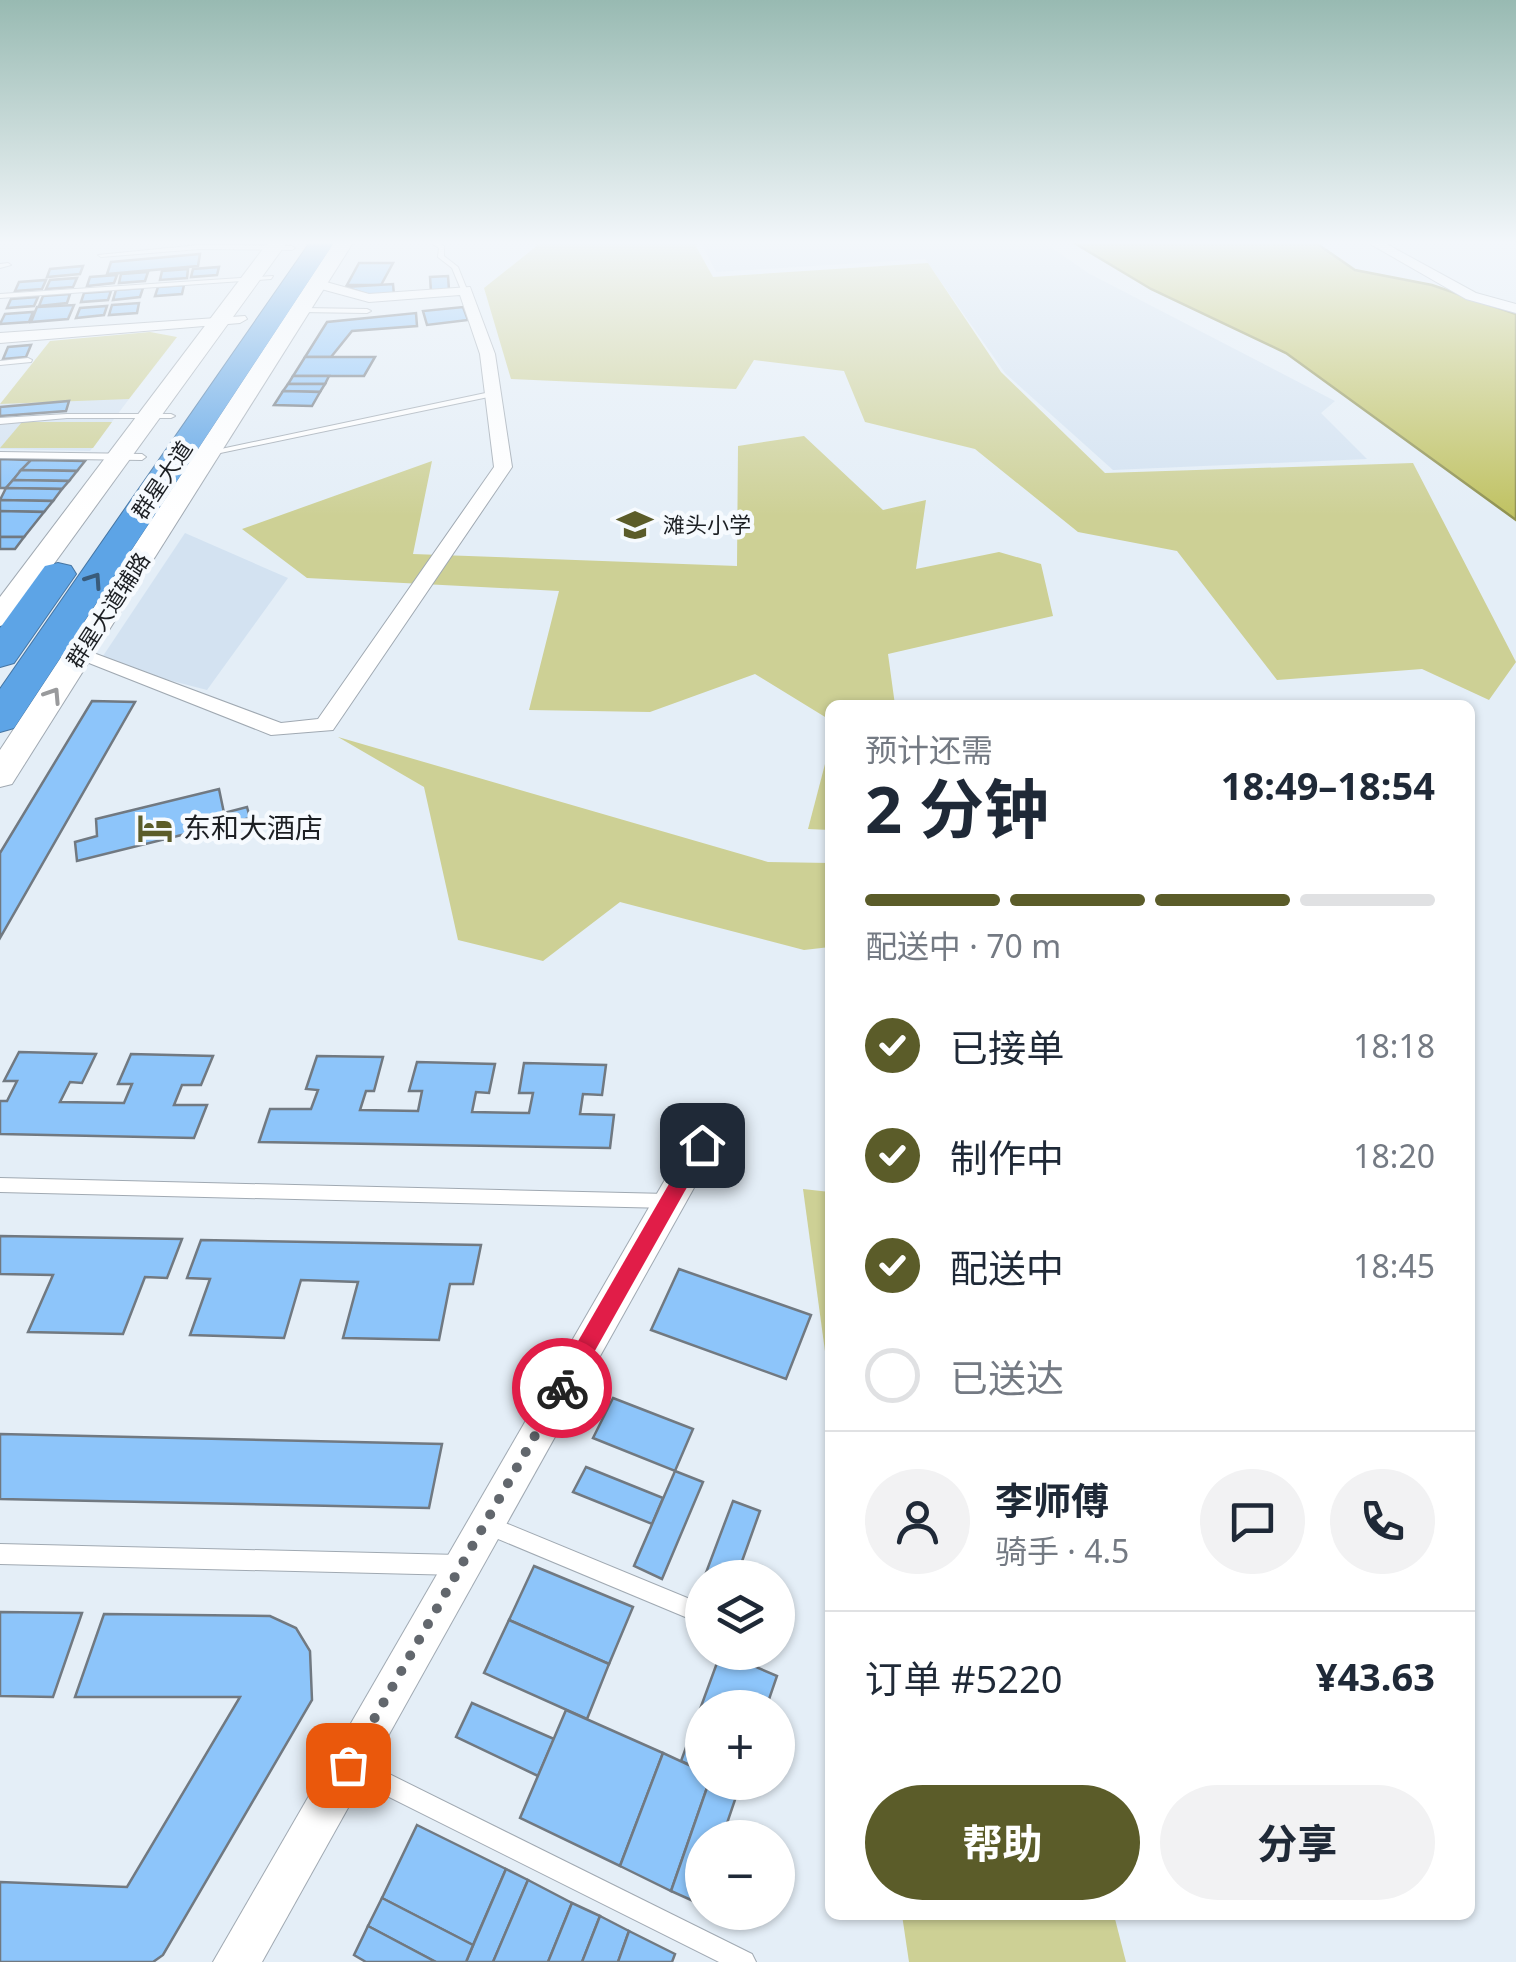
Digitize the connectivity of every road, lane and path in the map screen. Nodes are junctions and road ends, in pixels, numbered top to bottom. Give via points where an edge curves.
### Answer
1 (70, 333) edge
2 (221, 333) edge
3 (264, 333) edge
4 (482, 333) edge
5 (0, 338) edge
6 (28, 360) dead end
7 (0, 363) edge
8 (495, 393) junction
9 (160, 416) junction
10 (0, 422) edge
11 (195, 453) junction
12 (0, 455) edge
13 (131, 456) junction
14 (0, 617) edge
15 (65, 649) junction
16 (0, 655) edge
17 (0, 719) edge
18 (0, 776) edge
19 (718, 1116) dead end
20 (0, 1185) edge
21 (668, 1201) junction
22 (485, 1524) junction
23 (0, 1554) edge
24 (462, 1565) junction
25 (685, 1607) edge
26 (348, 1765) junction
27 (236, 1962) edge
28 (744, 1962) edge

1 - 5 street
2 - 9 highway, 群星大道
3 - 11 highway, 群星大道
4 - 8 street
6 - 7 lane
8 - 11 lane
8 - 15 street via 503,467 325,725 279,730
9 - 10 lane
9 - 13 highway, 群星大道
15 -> 11 highway, 群星大道
12 - 13 lane
13 - 14 street
13 - 16 highway, 群星大道
15 - 17 highway, 群星大道
18 -> 15 street, 群星大道辅路
19 - 21 street
20 - 21 lane
21 - 22 street
22 - 24 street
22 - 25 lane
23 - 24 lane
24 - 26 street
26 - 27 street
26 - 28 lane

